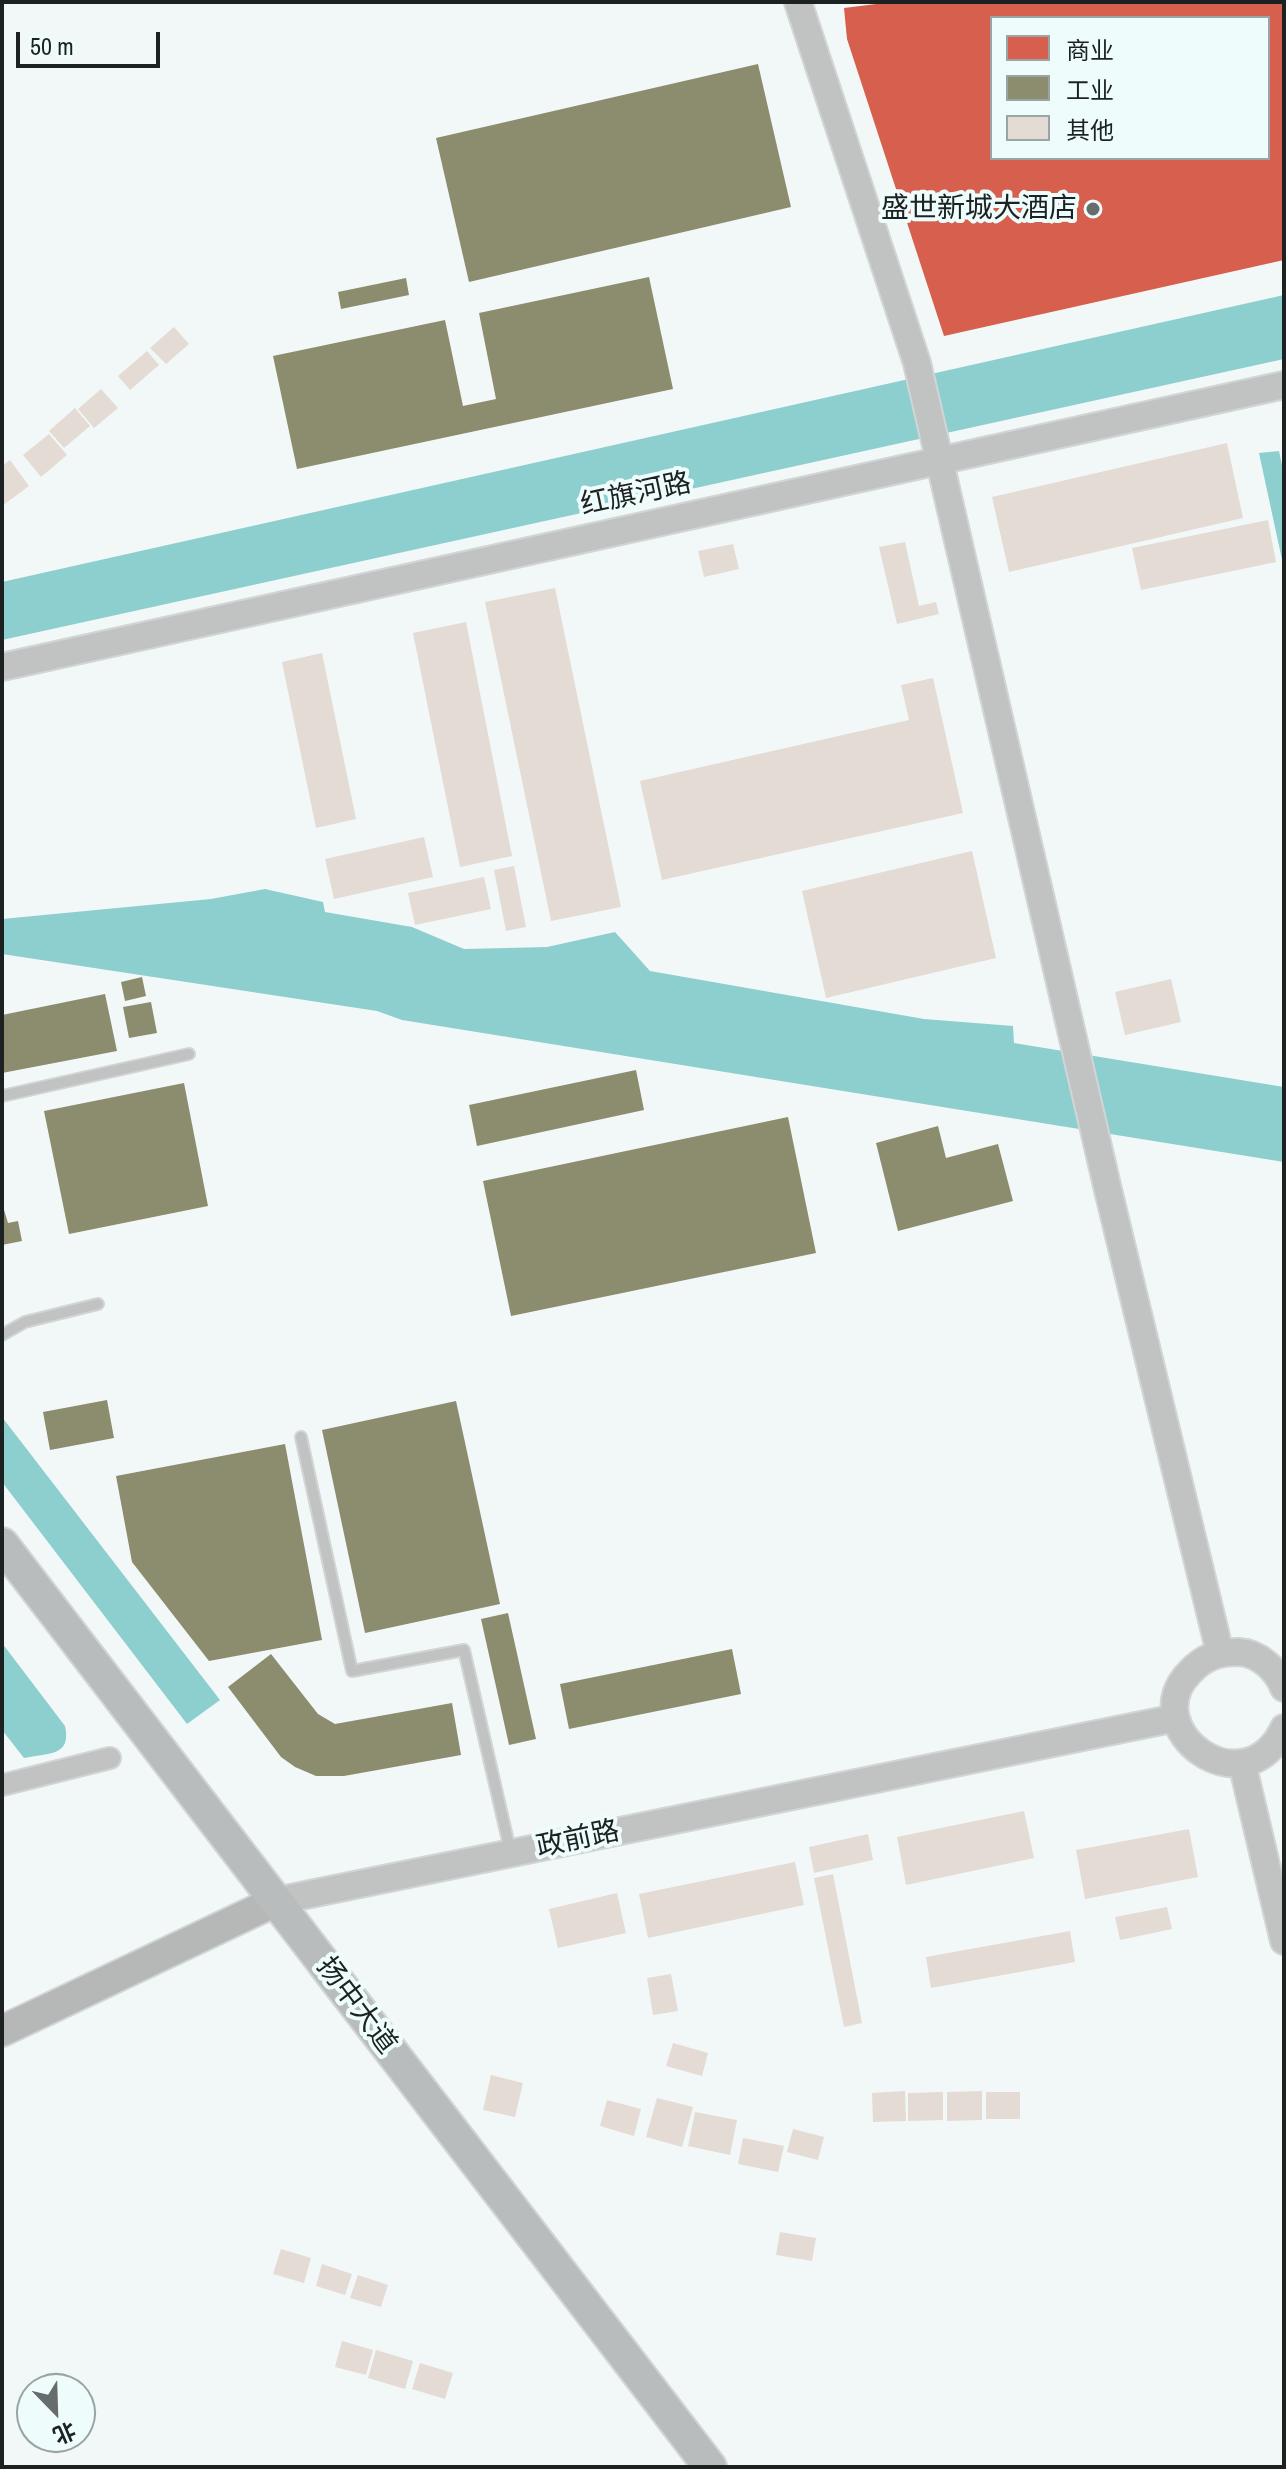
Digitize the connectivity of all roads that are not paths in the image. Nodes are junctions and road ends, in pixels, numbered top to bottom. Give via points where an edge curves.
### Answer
1 (798, 2) edge
2 (1284, 385) edge
3 (938, 455) junction
4 (2, 667) edge
5 (189, 1054) dead end
6 (2, 1096) edge
7 (98, 1304) dead end
8 (2, 1335) edge
9 (301, 1437) dead end
10 (2, 1544) edge
11 (2, 1580) edge
12 (1220, 1653) junction
13 (1284, 1688) edge
14 (1176, 1718) junction
15 (1284, 1728) edge
16 (110, 1758) dead end
17 (1242, 1763) junction
18 (2, 1785) edge
19 (511, 1854) junction
20 (266, 1906) junction
21 (1284, 1941) edge
22 (2, 2031) edge
23 (682, 2467) edge
24 (710, 2467) edge

1 - 3 street via 917,363
2 - 3 street, 红旗河路
3 - 4 street, 红旗河路
3 - 12 street
5 - 6 lane
7 - 8 lane via 25,1322
9 - 19 lane via 352,1671 464,1650
10 - 20 main road, 扬中大道
11 - 20 main road, 扬中大道
12 - 13 street via 1243,1652 1265,1662
12 - 14 street via 1200,1661 1185,1676 1176,1696
14 - 17 street via 1184,1738 1200,1754 1220,1763
14 - 19 street, 政前路
15 - 17 street via 1262,1756
16 - 18 street
17 - 21 street
19 - 20 street, 政前路
20 - 22 main road, 政前路
20 - 23 main road, 扬中大道
20 - 24 main road, 扬中大道

